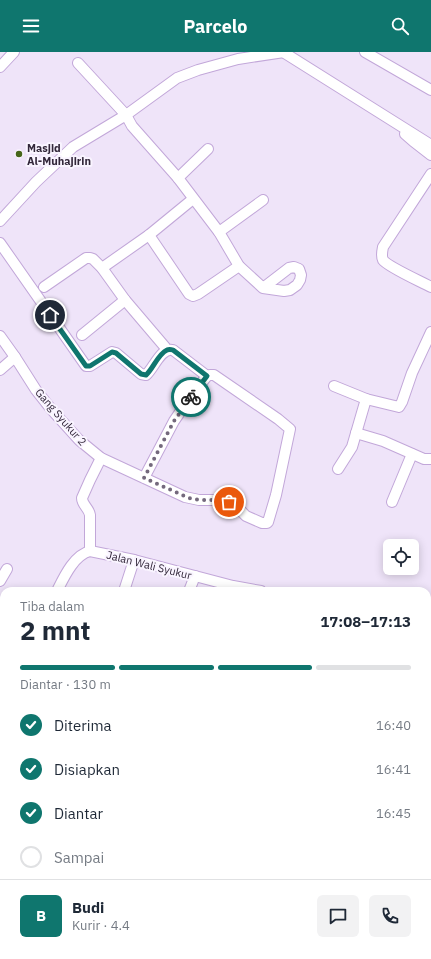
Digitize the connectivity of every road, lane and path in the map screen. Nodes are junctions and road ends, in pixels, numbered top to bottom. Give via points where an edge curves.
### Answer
1 (14, 52) edge
2 (284, 52) edge
3 (365, 52) edge
4 (78, 63) dead end
5 (0, 67) edge
6 (431, 90) edge
7 (126, 115) junction
8 (392, 121) junction
9 (431, 144) edge
10 (208, 149) dead end
11 (431, 154) edge
12 (431, 174) edge
13 (178, 178) junction
14 (193, 199) junction
15 (263, 200) dead end
16 (0, 221) edge
17 (219, 232) junction
18 (149, 235) junction
19 (0, 243) edge
20 (239, 266) junction
21 (102, 268) junction
22 (44, 287) dead end
23 (431, 287) edge
24 (263, 288) dead end
25 (125, 300) junction
26 (431, 332) edge
27 (82, 334) dead end
28 (0, 336) edge
29 (165, 347) dead end
30 (15, 357) junction
31 (0, 370) edge
32 (207, 376) junction
33 (334, 386) dead end
34 (366, 399) junction
35 (356, 433) junction
36 (412, 454) junction
37 (101, 458) junction
38 (431, 459) edge
39 (338, 469) dead end
40 (144, 478) junction
41 (392, 502) dead end
42 (90, 551) junction
43 (134, 560) junction
44 (7, 569) dead end
45 (195, 576) junction
46 (0, 581) edge
47 (59, 587) edge
48 (125, 587) edge
49 (191, 587) edge
50 (239, 587) edge

1 - 5 street
2 - 7 street via 238,58 177,78
2 - 8 street
3 - 6 street
4 - 7 street
7 - 13 street via 132,126
7 - 16 street via 73,147
8 - 9 street
8 - 11 street
10 - 13 street
12 - 23 street via 383,248 382,255 390,266
13 - 14 street
14 - 17 street
14 - 18 street
15 - 17 street
17 - 20 street
18 - 20 street via 189,294 193,296
18 - 21 street
19 - 32 street via 86,366 112,352 146,375 162,354 170,349
20 - 24 street
21 - 22 street via 93,259 86,258
21 - 25 street
25 - 27 street
25 - 29 street
26 - 34 street via 399,407
28 - 30 street, Gang Syukur 2
30 - 31 street
30 - 37 street, Gang Syukur 2 via 36,390 52,409 79,440
32 - 40 street via 174,421
32 - 40 street, Gang Syukur 2 via 214,375 290,429 268,522 265,524 246,516 229,502 189,498
33 - 34 street
34 - 35 street
35 - 36 street
35 - 39 street via 352,447
36 - 38 street
36 - 41 street
37 - 40 street, Gang Syukur 2
37 - 42 street via 82,498 90,515
42 - 43 street, Jalan Wali Syukur
42 - 47 street via 74,562
43 - 45 street, Jalan Wali Syukur
43 - 48 street
44 - 46 street
45 - 49 street
45 - 50 street, Jalan Wali Syukur

